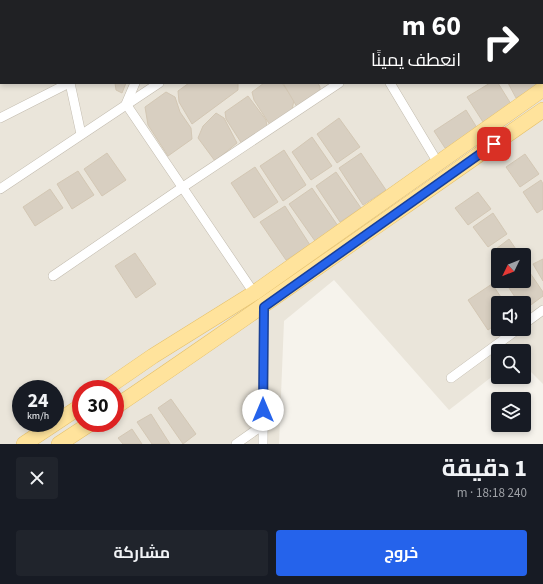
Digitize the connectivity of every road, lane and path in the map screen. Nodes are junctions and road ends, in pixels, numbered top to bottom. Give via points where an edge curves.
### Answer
1 (67, 84) edge
2 (69, 84) edge
3 (135, 84) edge
4 (157, 84) edge
5 (338, 84) edge
6 (391, 84) edge
7 (543, 89) edge
8 (126, 104) junction
9 (543, 110) edge
10 (0, 118) edge
11 (81, 134) junction
12 (438, 163) junction
13 (183, 187) junction
14 (0, 189) edge
15 (53, 276) dead end
16 (254, 293) junction
17 (264, 307) junction
18 (543, 310) edge
19 (531, 319) edge
20 (508, 336) edge
21 (154, 356) junction
22 (165, 373) junction
23 (451, 378) dead end
24 (118, 380) edge
25 (124, 401) edge
26 (72, 412) edge
27 (263, 425) junction
28 (77, 432) edge
29 (249, 440) edge
30 (24, 444) edge
31 (59, 444) edge
32 (236, 444) edge
33 (263, 444) edge

1 - 10 street
2 - 11 street
3 - 8 street
4 - 8 street
5 - 13 street
6 - 12 street
7 - 12 main road
8 - 11 street
8 - 13 street
9 - 17 main road via 419,195
11 - 14 street
12 - 16 main road
13 - 15 street
13 - 16 street
16 - 21 main road
17 - 22 main road
17 - 27 street
18 - 19 street
20 - 23 street
21 - 22 main road
21 - 24 main road
22 - 25 main road
26 - 30 main road
27 - 29 street
27 - 33 street
28 - 31 main road
29 - 32 street

